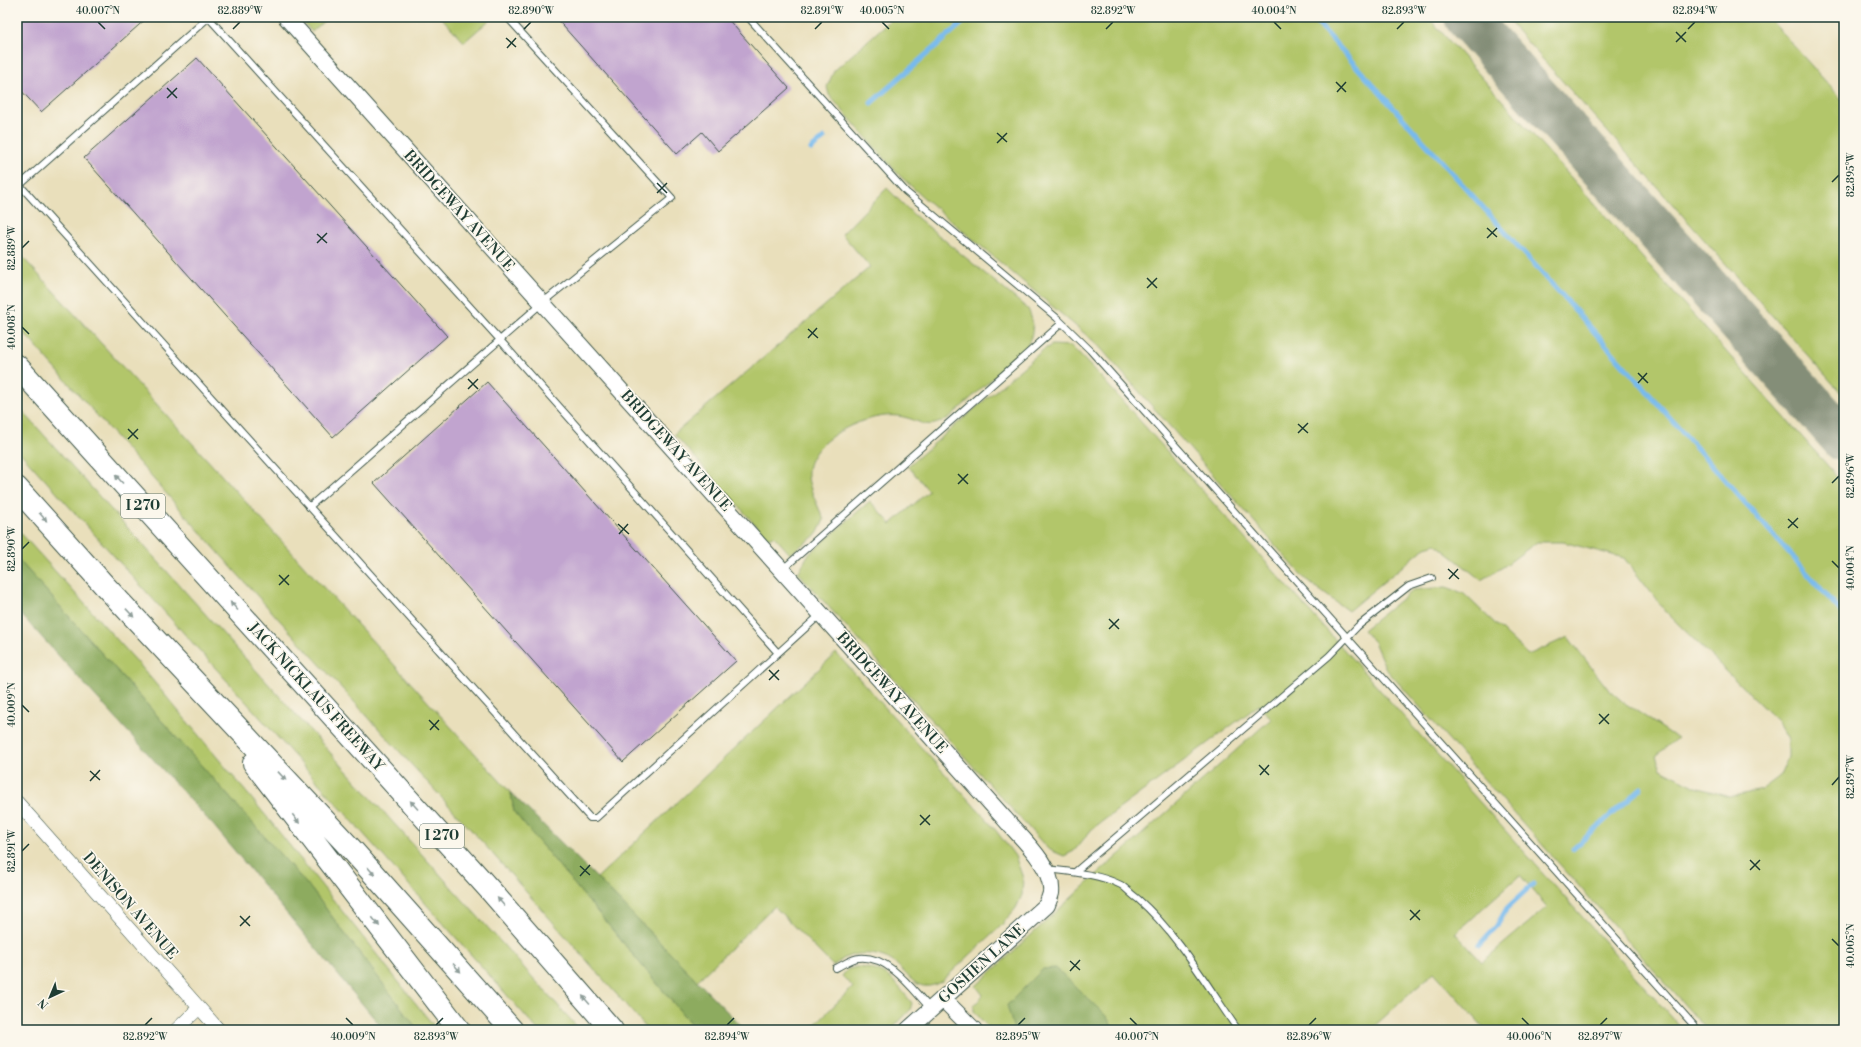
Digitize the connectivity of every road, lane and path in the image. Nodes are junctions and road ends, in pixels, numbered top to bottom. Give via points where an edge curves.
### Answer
1 (209, 17) edge
2 (286, 17) edge
3 (507, 17) edge
4 (748, 17) edge
5 (18, 183) edge
6 (542, 303) junction
7 (1062, 323) junction
8 (500, 340) junction
9 (17, 366) edge
10 (17, 488) edge
11 (309, 507) junction
12 (782, 570) junction
13 (1432, 578) dead end
14 (821, 614) junction
15 (1348, 637) junction
16 (778, 653) junction
17 (198, 686) junction
18 (17, 802) edge
19 (1046, 869) junction
20 (1075, 872) junction
21 (1051, 894) joint
22 (836, 968) dead end
23 (937, 1004) junction
24 (199, 1008) junction
25 (176, 1030) edge
26 (219, 1030) edge
27 (459, 1030) edge
28 (512, 1030) edge
29 (612, 1030) edge
30 (908, 1030) edge
31 (974, 1030) edge
32 (1238, 1030) edge
33 (1698, 1030) edge

1 - 5 lane
1 - 8 lane
2 - 6 street, BRIDGEWAY AVENUE
3 - 6 lane via 672,198
4 - 7 lane via 906,192
5 - 11 lane
6 - 8 lane
6 - 12 street, BRIDGEWAY AVENUE
7 - 12 lane
7 - 15 lane via 1090,350
8 - 11 lane
8 - 16 lane
29 -> 9 highway, JACK NICKLAUS FREEWAY / I 270 via 490,890
10 -> 17 highway
11 - 16 lane via 590,818 596,818
12 - 14 street, BRIDGEWAY AVENUE
13 - 15 lane via 1409,586 1358,626
14 - 16 lane
14 - 19 street, BRIDGEWAY AVENUE via 1004,818
15 - 20 lane
15 - 33 lane
17 -> 27 highway
17 -> 28 highway via 354,852
18 - 24 street, DENISON AVENUE
19 - 20 lane
19 - 21 street, BRIDGEWAY AVENUE
20 - 32 lane via 1106,878 1123,886 1154,913
21 - 23 street, GOSHEN LANE via 1047,905 1037,916
22 - 23 lane via 858,958 878,960
23 - 30 street, GOSHEN LANE
23 - 31 street
24 - 25 street
24 - 26 street, DENISON AVENUE

